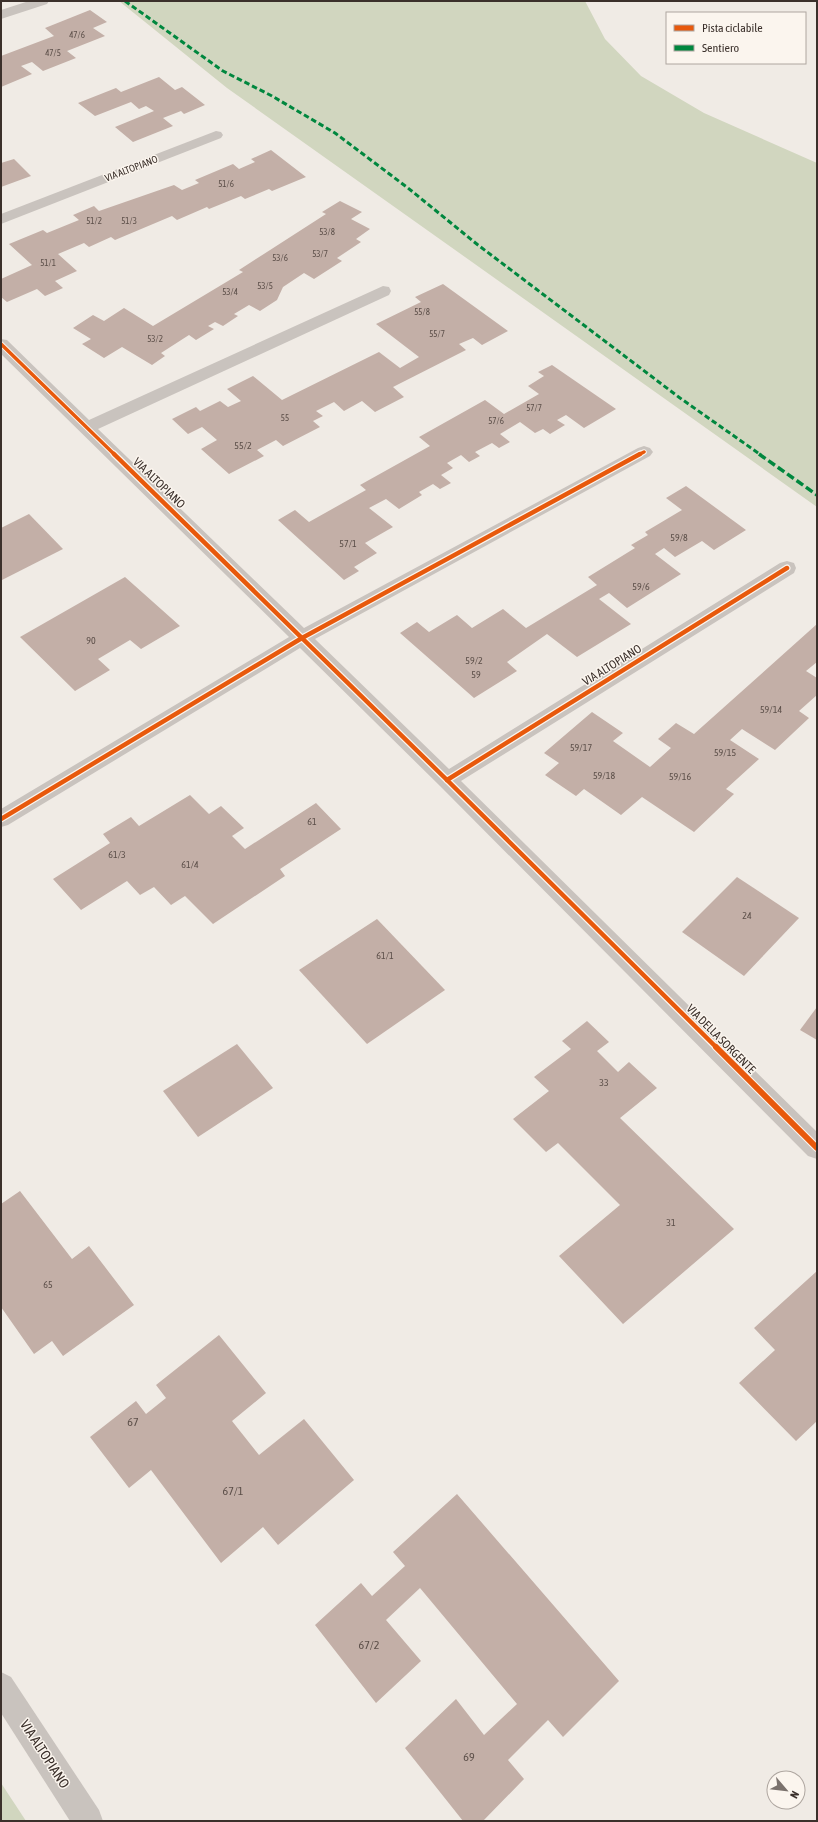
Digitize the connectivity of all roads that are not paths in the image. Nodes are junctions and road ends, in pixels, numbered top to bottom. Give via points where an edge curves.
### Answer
1 (42, 1) edge
2 (1, 15) edge
3 (216, 135) dead end
4 (1, 219) edge
5 (383, 291) dead end
6 (1, 344) edge
7 (88, 427) junction
8 (644, 452) dead end
9 (787, 568) dead end
10 (302, 638) junction
11 (447, 780) junction
12 (1, 819) edge
13 (612, 945) joint
14 (817, 1148) edge
15 (1, 1687) edge
16 (88, 1821) edge

1 - 2 street
3 - 4 street, VIA ALTOPIANO
5 - 7 street
6 - 7 street, VIA ALTOPIANO
7 - 10 street, VIA ALTOPIANO
8 - 10 street
9 - 11 street, VIA ALTOPIANO
10 - 11 street, VIA ALTOPIANO
10 - 12 street
11 - 13 street, VIA ALTOPIANO
13 - 14 street, VIA DELLA SORGENTE
15 - 16 street, VIA ALTOPIANO

